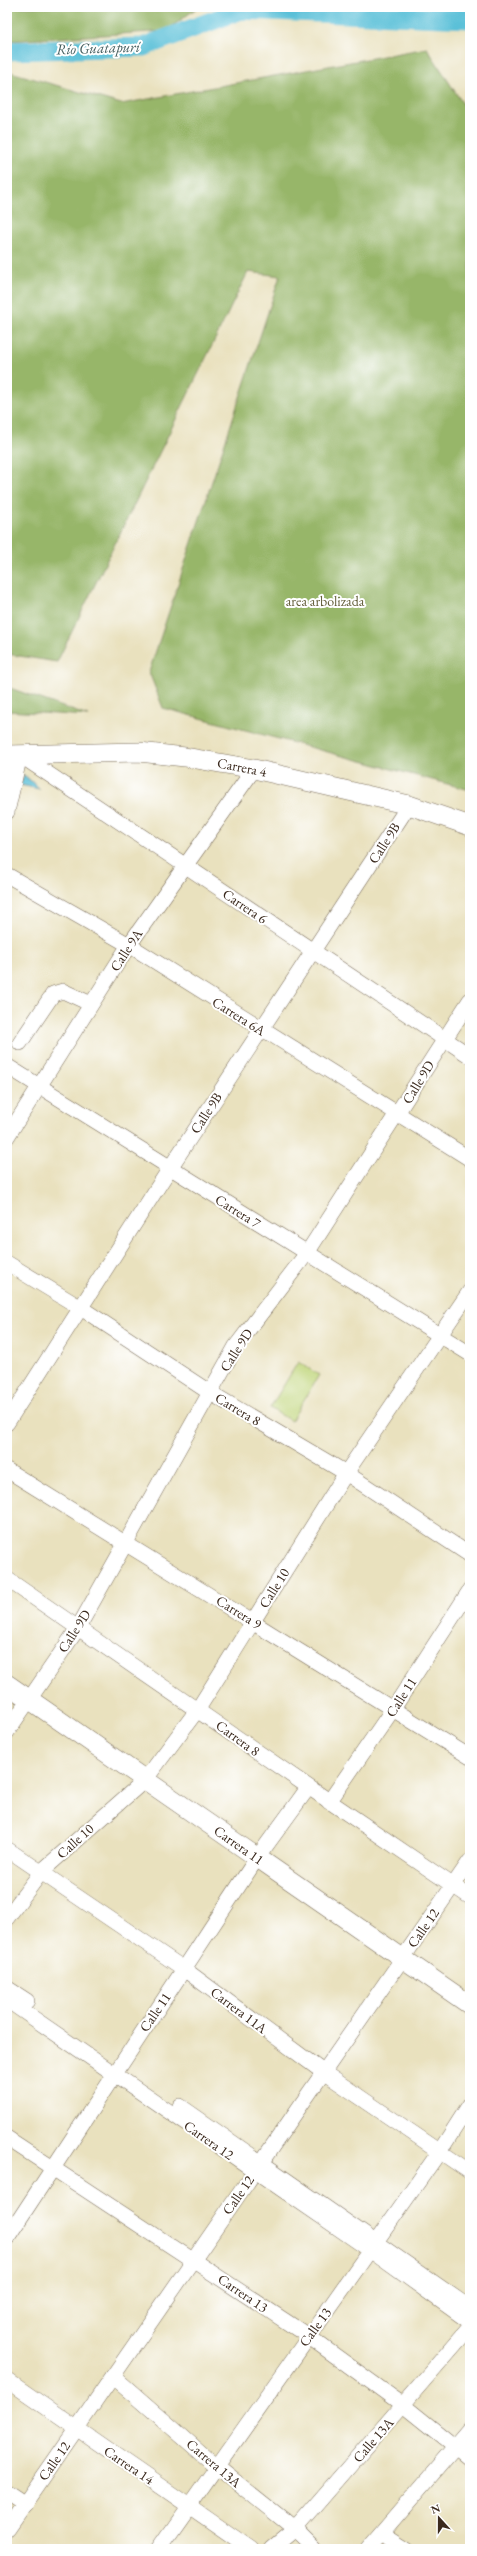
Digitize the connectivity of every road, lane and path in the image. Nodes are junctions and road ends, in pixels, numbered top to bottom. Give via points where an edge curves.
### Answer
1 (14, 755) edge
2 (254, 769) junction
3 (409, 805) junction
4 (7, 812) edge
5 (470, 826) edge
6 (184, 865) junction
7 (7, 875) edge
8 (129, 945) junction
9 (313, 951) junction
10 (470, 1000) edge
11 (91, 1004) junction
12 (261, 1030) junction
13 (444, 1039) junction
14 (20, 1043) dead end
15 (470, 1056) edge
16 (7, 1066) edge
17 (39, 1086) junction
18 (398, 1115) junction
19 (9, 1129) edge
20 (470, 1159) edge
21 (170, 1168) junction
22 (307, 1253) junction
23 (7, 1263) edge
24 (470, 1291) edge
25 (81, 1308) junction
26 (441, 1337) junction
27 (470, 1354) edge
28 (210, 1392) junction
29 (7, 1423) edge
30 (7, 1470) edge
31 (346, 1473) junction
32 (127, 1542) junction
33 (470, 1555) edge
34 (7, 1578) edge
35 (470, 1590) edge
36 (254, 1621) junction
37 (78, 1628) junction
38 (7, 1684) edge
39 (7, 1697) edge
40 (26, 1704) junction
41 (393, 1709) junction
42 (198, 1710) junction
43 (7, 1732) edge
44 (468, 1753) edge
45 (140, 1784) junction
46 (308, 1788) junction
47 (329, 1802) junction
48 (7, 1849) edge
49 (470, 1861) edge
50 (255, 1863) junction
51 (42, 1871) junction
52 (453, 1885) junction
53 (470, 1897) edge
54 (7, 1918) edge
55 (399, 1962) junction
56 (184, 1969) junction
57 (7, 1988) edge
58 (7, 2000) edge
59 (470, 2005) edge
60 (470, 2017) edge
61 (117, 2068) junction
62 (323, 2072) junction
63 (470, 2104) edge
64 (7, 2138) edge
65 (440, 2151) junction
66 (258, 2167) junction
67 (52, 2169) junction
68 (470, 2172) edge
69 (7, 2238) edge
70 (373, 2245) junction
71 (193, 2260) junction
72 (470, 2308) edge
73 (470, 2322) edge
74 (470, 2327) edge
75 (308, 2336) junction
76 (113, 2376) junction
77 (7, 2380) edge
78 (403, 2405) junction
79 (76, 2429) junction
80 (470, 2430) edge
81 (454, 2448) junction
82 (470, 2459) edge
83 (216, 2466) junction
84 (7, 2492) edge
85 (25, 2504) junction
86 (190, 2506) junction
87 (7, 2529) edge
88 (295, 2529) junction
89 (382, 2533) junction
90 (159, 2549) edge
91 (251, 2549) edge
92 (271, 2549) edge
93 (315, 2549) edge
94 (368, 2549) edge
95 (407, 2549) edge

1 - 2 main road, Carrera 4 via 139,752
1 - 4 street
1 - 6 street, Carrera 6
2 - 3 main road, Carrera 4
2 - 6 street, Calle 9A
3 - 5 main road, Carrera 4
3 - 9 street, Calle 9B
6 - 8 street, Calle 9A
6 - 9 street, Carrera 6
7 - 8 street, Carrera 6A
8 - 11 street, Calle 9A
8 - 12 street, Carrera 6A
9 - 12 street, Calle 9B
9 - 13 street, Carrera 6
10 - 13 street, Calle 9D
11 - 14 street via 63,991 53,994
11 - 17 street, Calle 9A
12 - 18 street, Carrera 6A
12 - 21 street, Calle 9B
13 - 15 street, Carrera 6
13 - 18 street, Calle 9D
16 - 17 street, Carrera 7
17 - 19 street, Calle 9A
17 - 21 street, Carrera 7
18 - 20 street, Carrera 6A
18 - 22 street, Calle 9D
21 - 22 street, Carrera 7
21 - 25 street, Calle 9B
22 - 26 street, Carrera 7
22 - 28 street, Calle 9D via 236,1346
23 - 25 street, Carrera 8
24 - 26 street, Calle 10
25 - 28 street, Carrera 8
25 - 29 street, Calle 9B
26 - 27 street, Carrera 7
26 - 31 street, Calle 10
28 - 31 street, Carrera 8
28 - 32 street, Calle 9D
30 - 32 street, Carrera 9
31 - 33 street, Carrera 8
31 - 36 street, Calle 10
32 - 36 street, Carrera 9
32 - 37 street, Calle 9D
34 - 37 street, Carrera 8
35 - 41 street, Calle 11
36 - 41 street, Carrera 9
36 - 42 street, Calle 10
37 - 40 street, Calle 9D
37 - 42 street, Carrera 8
38 - 40 main road, Carrera 11
39 - 40 main road, Carrera 11
40 - 43 street, Calle 9D
40 - 45 main road, Carrera 11
41 - 44 street, Carrera 9
41 - 47 street, Calle 11
42 - 45 street, Calle 10
42 - 46 street, Carrera 8
45 - 50 main road, Carrera 11
45 - 51 street, Calle 10
46 - 47 street, Carrera 8
46 - 50 street, Calle 11
47 - 52 street, Carrera 8
48 - 51 street, Carrera 11A
49 - 52 street, Calle 12
50 - 55 main road, Carrera 11
50 - 56 street, Calle 11
51 - 54 street, Calle 10
51 - 56 street, Carrera 11A
52 - 53 street, Carrera 8
52 - 55 street, Calle 12
55 - 59 main road, Carrera 11
55 - 60 main road, Carrera 11
55 - 62 street, Calle 12
56 - 61 street, Calle 11
56 - 62 street, Carrera 11A
57 - 61 street, Carrera 12
58 - 61 street, Carrera 12
61 - 66 street, Carrera 12
61 - 67 street, Calle 11
62 - 65 street, Carrera 11A
62 - 66 street, Calle 12
63 - 65 street, Calle 13
64 - 67 street, Carrera 13
65 - 68 street, Carrera 11A
65 - 70 street, Calle 13
66 - 70 street, Carrera 12
66 - 71 street, Calle 12
67 - 69 street, Calle 11
67 - 71 street, Carrera 13
70 - 72 street, Carrera 12
70 - 73 street, Carrera 12
70 - 75 street, Calle 13
71 - 75 street, Carrera 13
71 - 76 street, Calle 12
74 - 78 street, Calle 13A
75 - 78 street, Carrera 13
75 - 83 street, Calle 13
76 - 79 street, Calle 12
76 - 83 street, Carrera 13A
77 - 79 street, Carrera 14
78 - 81 street, Carrera 13
78 - 88 street, Calle 13A
79 - 85 street, Calle 12
79 - 86 street, Carrera 14
80 - 81 street
81 - 82 street, Carrera 13
81 - 89 street
83 - 86 street, Calle 13
83 - 88 street, Carrera 13A
84 - 85 street
85 - 87 street, Calle 12
86 - 90 street, Calle 13
86 - 91 street, Carrera 14
88 - 92 street, Calle 13A
88 - 93 street, Carrera 13A
89 - 94 street
89 - 95 street

